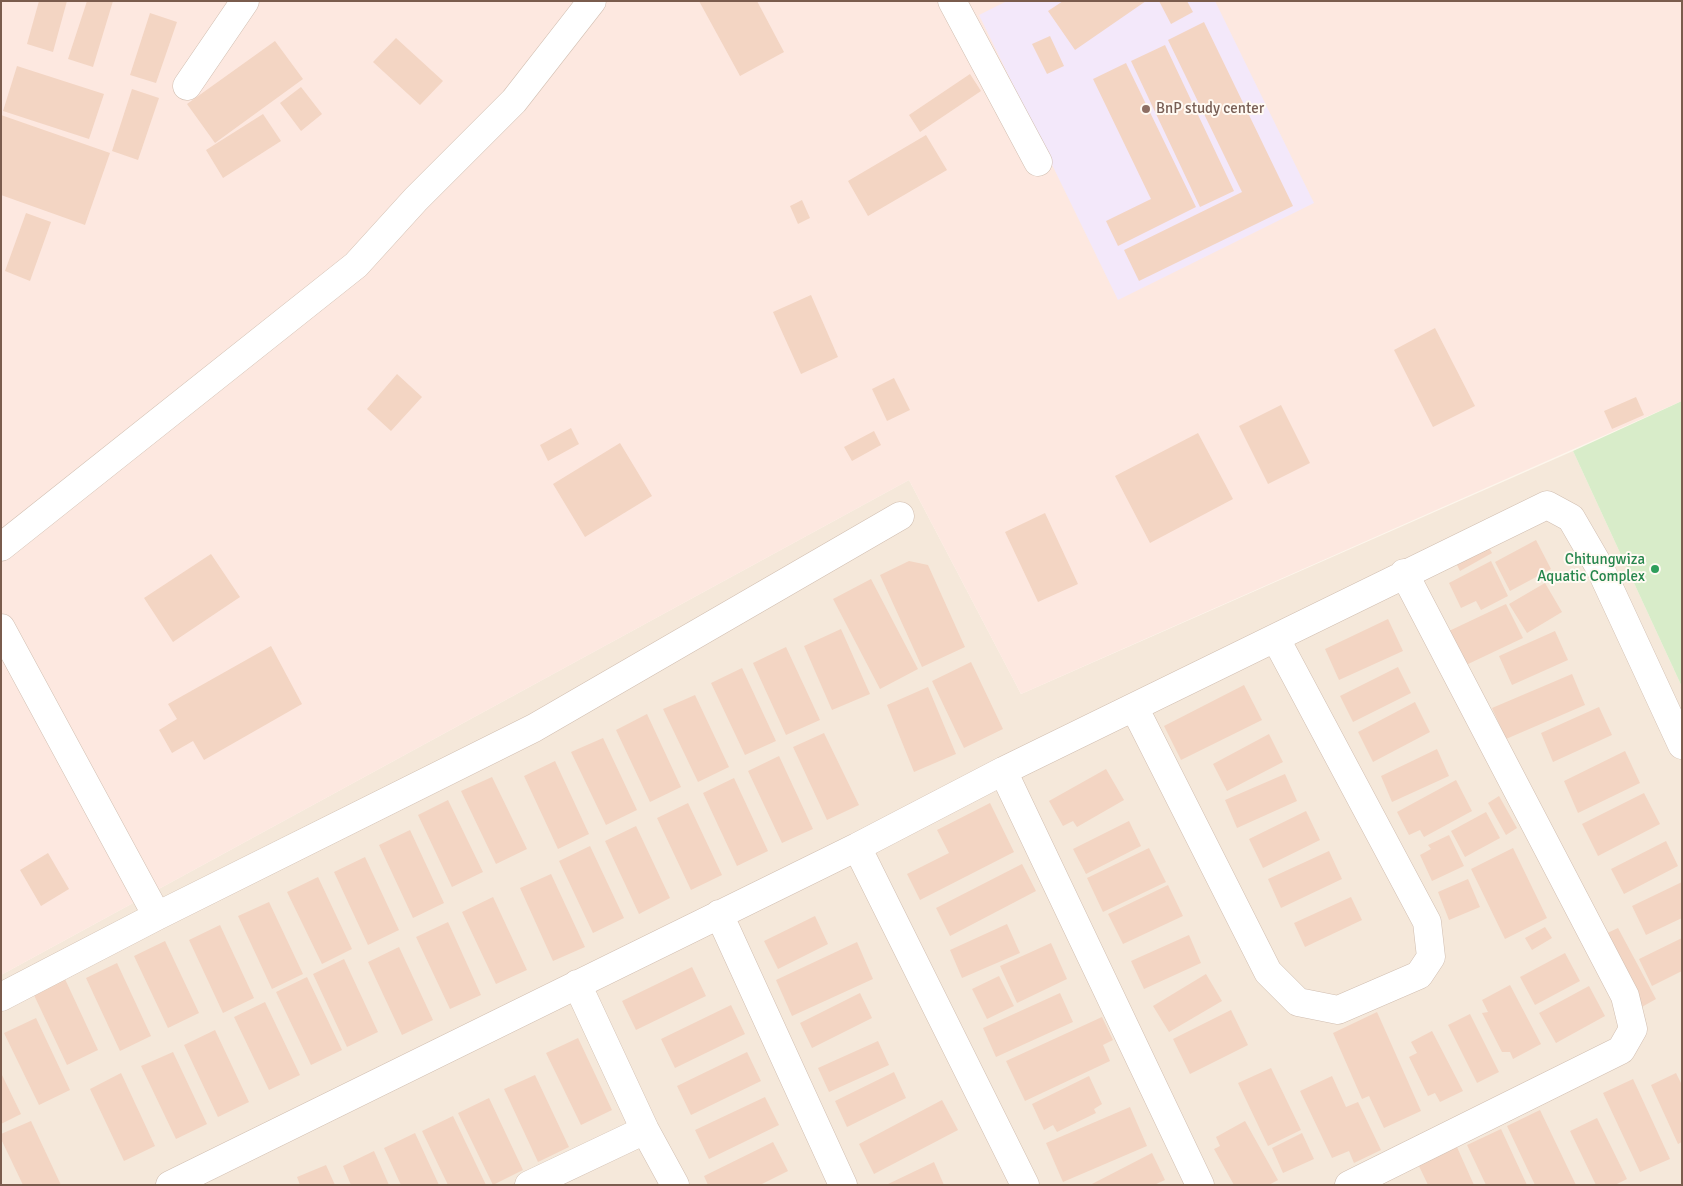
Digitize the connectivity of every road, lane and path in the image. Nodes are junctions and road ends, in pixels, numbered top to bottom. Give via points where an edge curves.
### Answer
1 (245, 1) edge
2 (592, 1) edge
3 (952, 1) edge
4 (187, 86) dead end
5 (1038, 162) dead end
6 (900, 516) dead end
7 (1, 547) edge
8 (1404, 573) junction
9 (1, 628) edge
10 (1276, 639) junction
11 (1134, 707) junction
12 (1682, 745) edge
13 (1003, 771) junction
14 (857, 847) junction
15 (719, 914) junction
16 (157, 916) junction
17 (577, 984) junction
18 (1, 997) edge
19 (645, 1130) junction
20 (1390, 1176) edge
21 (170, 1185) edge
22 (529, 1185) edge
23 (675, 1185) edge
24 (843, 1185) edge
25 (1025, 1185) edge
26 (1200, 1185) edge
27 (1349, 1185) edge

1 - 4 street
2 - 7 street via 514,101 416,199 356,266
3 - 5 street
6 - 16 street via 534,728
8 - 10 street
8 - 12 street via 1547,505 1571,518 1600,568
8 - 20 street via 1625,996 1633,1028 1620,1050
9 - 16 street
10 - 11 street
10 - 11 street via 1427,922 1431,957 1420,974 1338,1010 1298,1002 1268,972
11 - 13 street
13 - 14 street
13 - 26 street
14 - 15 street
14 - 25 street
15 - 17 street
15 - 24 street
16 - 18 street
17 - 19 street
17 - 21 street
19 - 22 street
19 - 23 street
20 - 27 street

